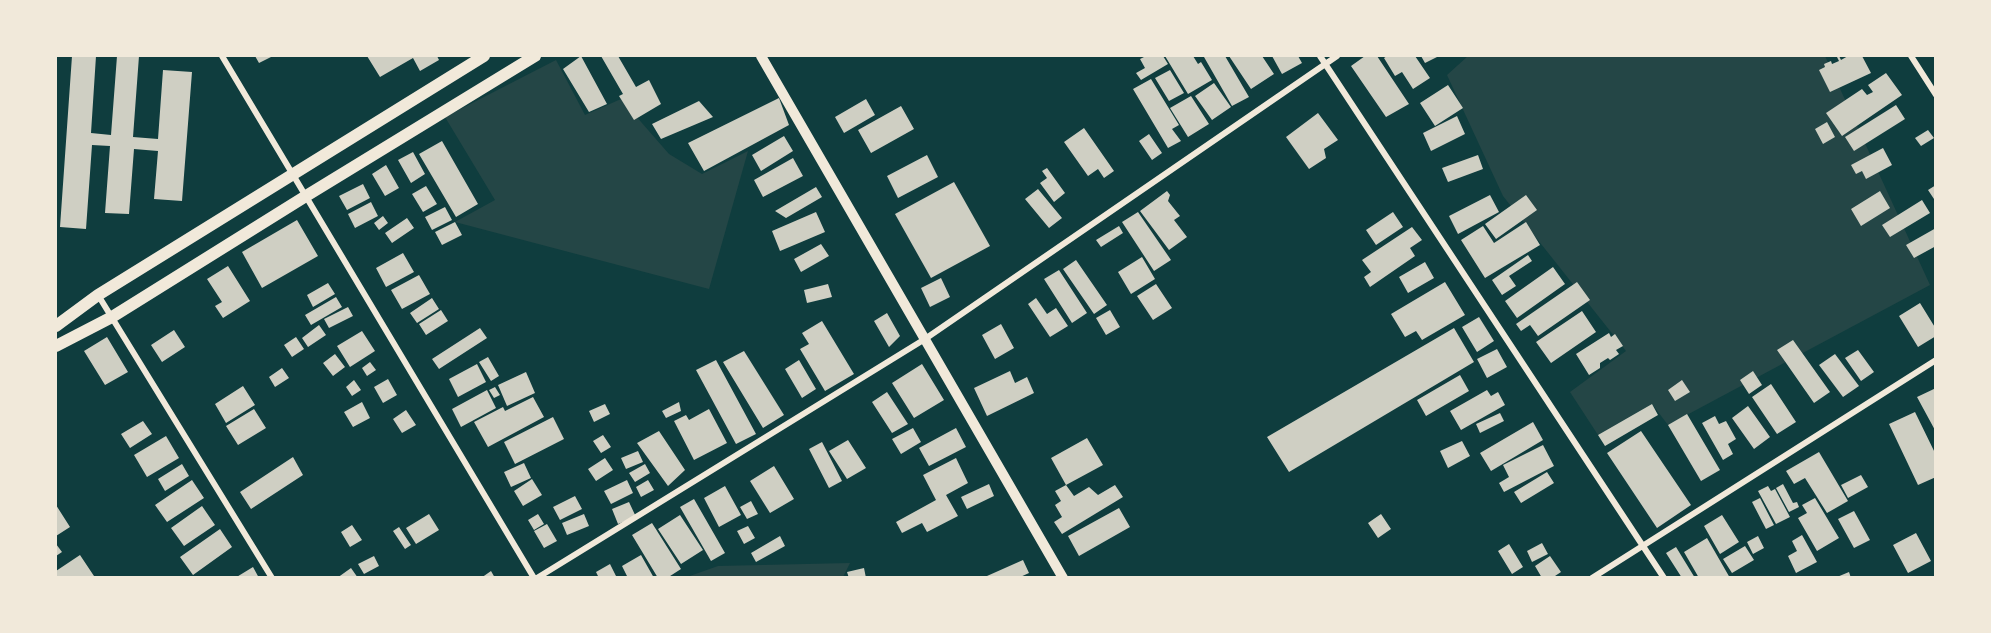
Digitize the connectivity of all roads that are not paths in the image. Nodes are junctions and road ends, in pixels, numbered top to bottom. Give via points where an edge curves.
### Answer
1 (222, 56) edge
2 (484, 56) edge
3 (536, 56) edge
4 (761, 56) edge
5 (1320, 56) edge
6 (1337, 56) edge
7 (1911, 56) edge
8 (1325, 63) junction
9 (1935, 95) edge
10 (292, 175) junction
11 (306, 196) junction
12 (98, 295) junction
13 (112, 317) junction
14 (56, 326) edge
15 (926, 339) junction
16 (56, 346) edge
17 (1935, 360) edge
18 (1644, 545) junction
19 (272, 578) edge
20 (536, 578) edge
21 (1063, 578) edge
22 (1592, 578) edge
23 (1664, 578) edge

1 - 10 street
2 - 10 main road
3 - 11 main road
4 - 15 street
5 - 8 street
6 - 8 street
7 - 9 street
8 - 15 street
8 - 18 street
10 - 11 street
10 - 12 main road
11 - 13 main road
11 - 20 street
12 - 13 street
12 - 14 main road
13 - 16 main road
13 - 19 street
15 - 20 street
15 - 21 street
17 - 18 street
18 - 22 street
18 - 23 street

